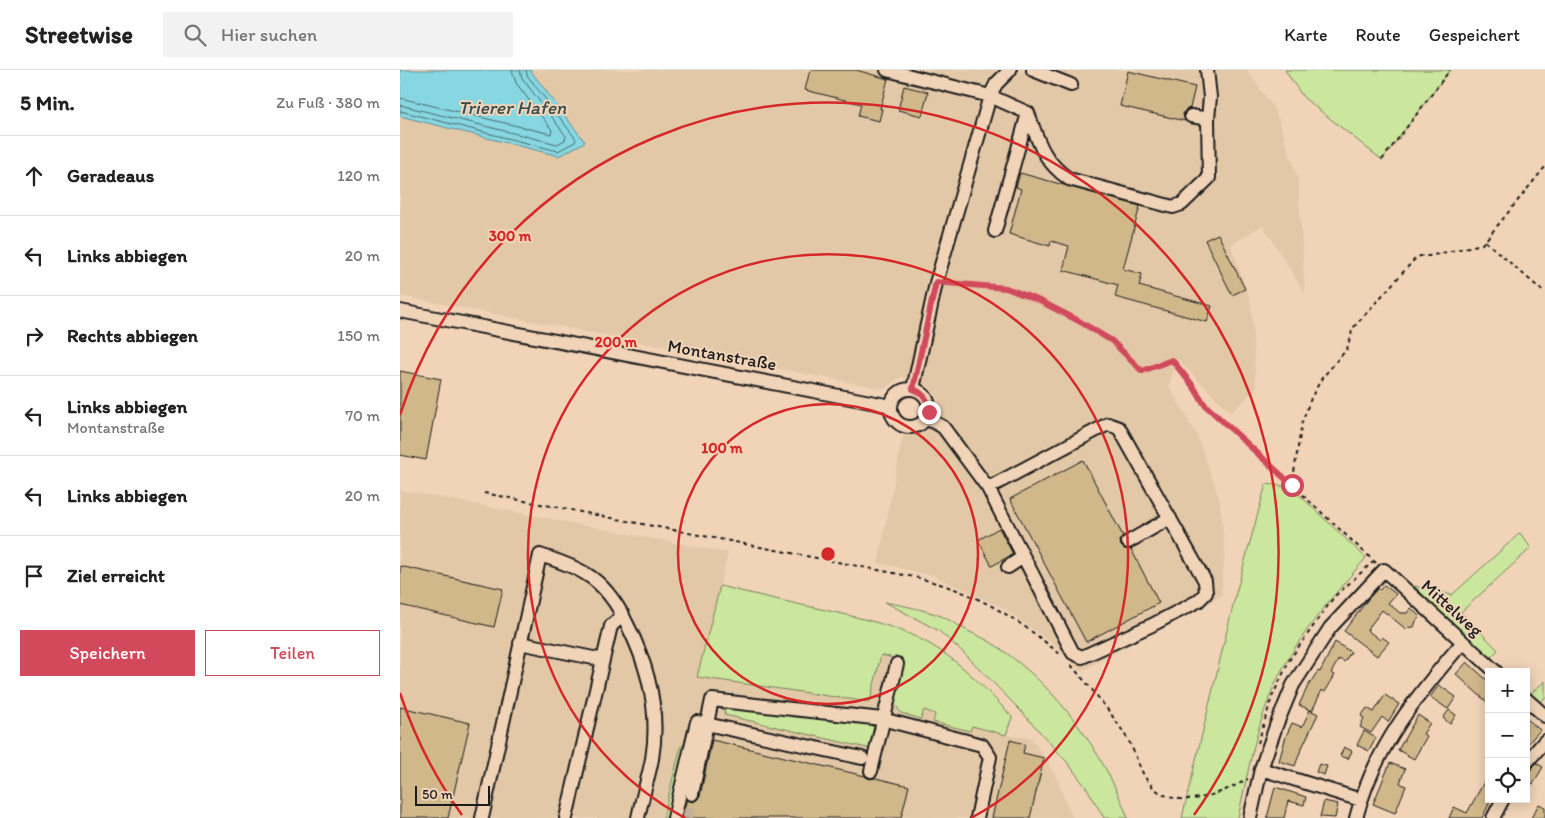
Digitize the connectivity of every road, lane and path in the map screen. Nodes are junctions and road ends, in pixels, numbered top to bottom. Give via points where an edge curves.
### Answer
1 (888, 70) edge
2 (1010, 70) edge
3 (1033, 70) edge
4 (1207, 70) edge
5 (1450, 70) edge
6 (1071, 85) dead end
7 (990, 96) junction
8 (1028, 113) junction
9 (1191, 116) dead end
10 (1208, 119) junction
11 (1382, 160) dead end
12 (1545, 167) edge
13 (995, 231) dead end
14 (1486, 241) junction
15 (936, 282) junction
16 (1545, 293) edge
17 (400, 311) edge
18 (913, 389) junction
19 (891, 406) junction
20 (926, 418) junction
21 (1292, 485) junction
22 (988, 488) junction
23 (484, 493) dead end
24 (1170, 518) junction
25 (1128, 542) dead end
26 (1023, 557) junction
27 (1008, 567) dead end
28 (1384, 570) junction
29 (623, 615) junction
30 (1463, 642) junction
31 (520, 643) junction
32 (1063, 657) dead end
33 (603, 660) junction
34 (1070, 663) dead end
35 (897, 664) dead end
36 (1492, 668) edge
37 (1530, 703) edge
38 (1545, 716) edge
39 (882, 719) junction
40 (707, 724) junction
41 (1545, 741) edge
42 (862, 758) dead end
43 (1530, 758) edge
44 (1261, 769) junction
45 (871, 772) dead end
46 (692, 794) tunnel mouth
47 (1360, 800) junction
48 (1501, 803) edge
49 (482, 818) edge
50 (566, 818) edge
51 (638, 818) edge
52 (674, 818) edge
53 (977, 818) edge
54 (1250, 818) edge
55 (1356, 818) edge
56 (1493, 818) edge

1 - 7 street
2 - 7 street via 996,84
3 - 6 street
4 - 10 street
5 - 11 path
7 - 8 street
7 - 15 street
8 - 10 street via 1042,150 1056,170 1069,179 1173,207 1182,204 1209,178
8 - 13 street
9 - 10 street
12 - 14 path
14 - 16 path
14 - 21 path via 1420,256 1353,328 1347,349 1322,378 1308,406 1302,422
15 - 18 street
15 - 21 path via 1006,288 1040,301 1112,341 1142,371 1172,360 1205,405
17 - 19 street, Montanstraße
18 - 19 street via 896,394
18 - 20 street via 927,399 929,412
19 - 20 street via 894,419 902,425 914,427
20 - 22 street via 943,427
21 - 28 path
22 - 24 street via 1108,424 1119,428
22 - 26 street
23 - 32 path via 920,578 957,590 1023,624
24 - 25 street
24 - 26 street via 1205,581 1206,592 1198,601 1082,657 1073,652
26 - 27 street
28 - 30 street, Mittelweg
28 - 44 street via 1330,628 1293,685
29 - 31 street via 603,587 586,574 540,555
29 - 33 street via 610,626
29 - 51 street via 646,666 654,700 652,759
30 - 36 street, Mittelweg
30 - 47 street via 1425,686 1390,735
31 - 33 street
31 - 49 street
33 - 50 street
34 - 44 path via 1094,690 1128,739 1147,780 1163,795 1177,800 1194,800 1246,780
35 - 39 street
37 - 38 street
39 - 40 street via 712,700
39 - 45 street
39 - 53 street via 982,745 990,757
40 - 42 street
40 - 46 street
40 - 52 street via 697,722
41 - 43 street
44 - 47 street
44 - 54 street
47 - 55 street
48 - 56 street

